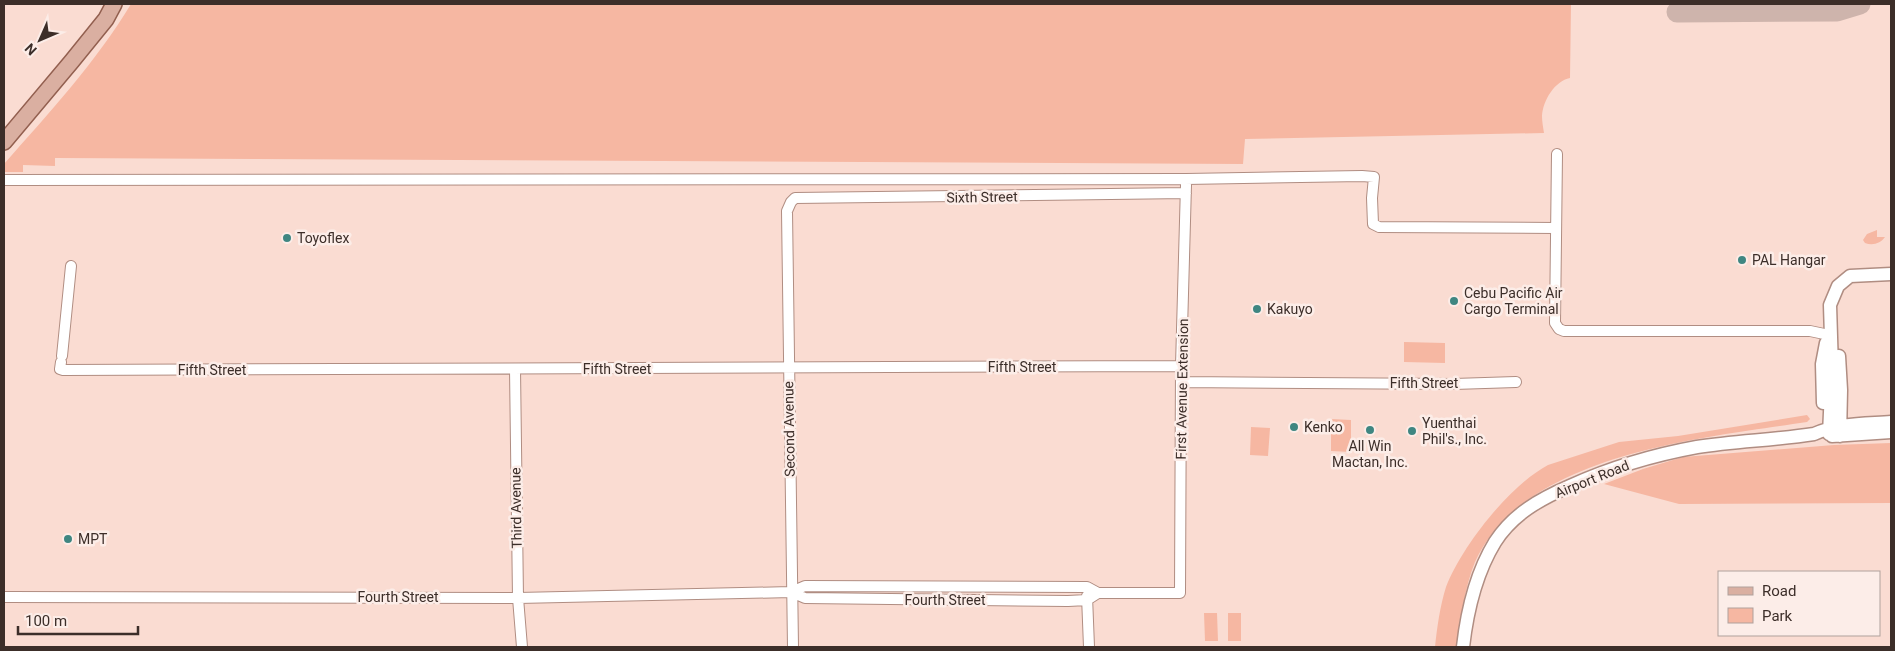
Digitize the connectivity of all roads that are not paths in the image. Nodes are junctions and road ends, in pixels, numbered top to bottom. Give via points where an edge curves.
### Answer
1 (114, 4) edge
2 (4, 142) edge
3 (1557, 154) dead end
4 (4, 180) edge
5 (1186, 189) joint
6 (787, 211) joint
7 (1556, 228) junction
8 (71, 266) dead end
9 (1891, 274) edge
10 (1829, 335) junction
11 (1181, 366) junction
12 (788, 368) junction
13 (515, 369) junction
14 (1181, 382) junction
15 (1516, 382) dead end
16 (1891, 422) edge
17 (1834, 431) junction
18 (1891, 432) edge
19 (1812, 434) junction
20 (901, 586) junction
21 (951, 587) junction
22 (1006, 587) junction
23 (1069, 587) junction
24 (1087, 587) junction
25 (791, 592) junction
26 (1098, 593) junction
27 (1180, 593) joint
28 (4, 597) edge
29 (518, 598) junction
30 (902, 600) junction
31 (951, 600) junction
32 (1006, 600) junction
33 (1088, 600) junction
34 (1068, 601) junction
35 (522, 647) edge
36 (793, 647) edge
37 (1089, 647) edge
38 (1463, 647) edge

1 - 2 main road via 72,62
3 - 7 street
4 - 7 street via 1362,176 1374,177 1373,224 1379,227
5 - 6 street, Sixth Street via 795,198
5 - 11 street, First Avenue Extension
6 - 12 street, Second Avenue
7 - 10 street via 1555,323 1564,331 1810,330
8 - 13 street, Fifth Street via 62,370
9 - 10 street via 1850,276 1843,280 1830,305
10 - 17 street via 1839,354 1841,390
10 - 19 street via 1822,364 1822,419
11 - 12 street, Fifth Street
11 - 14 street, First Avenue Extension
12 - 13 street, Fifth Street
12 - 25 street, Second Avenue
13 - 29 street, Third Avenue
14 - 15 street, Fifth Street
14 - 27 street, First Avenue Extension
16 - 17 street, Airport Road
17 - 18 street, Airport Road
17 - 19 street, Airport Road
19 - 38 street, Airport Road via 1696,448 1637,460 1591,476 1530,506 1506,529 1484,564 1474,589
20 - 21 street, Fourth Street
20 - 25 street, Fourth Street via 805,586
20 - 30 street
21 - 22 street, Fourth Street
21 - 31 street
22 - 23 street, Fourth Street
22 - 32 street
23 - 24 street, Fourth Street
23 - 34 street
24 - 26 street, Fourth Street
24 - 33 street
25 - 29 street, Fourth Street
25 - 30 street, Fourth Street via 804,598
25 - 36 street, Second Avenue
26 - 27 street, Fourth Street
26 - 33 street
28 - 29 street, Fourth Street
29 - 35 street, Third Avenue
30 - 31 street, Fourth Street
31 - 32 street, Fourth Street
32 - 34 street, Fourth Street
33 - 34 street, Fourth Street
33 - 37 street

